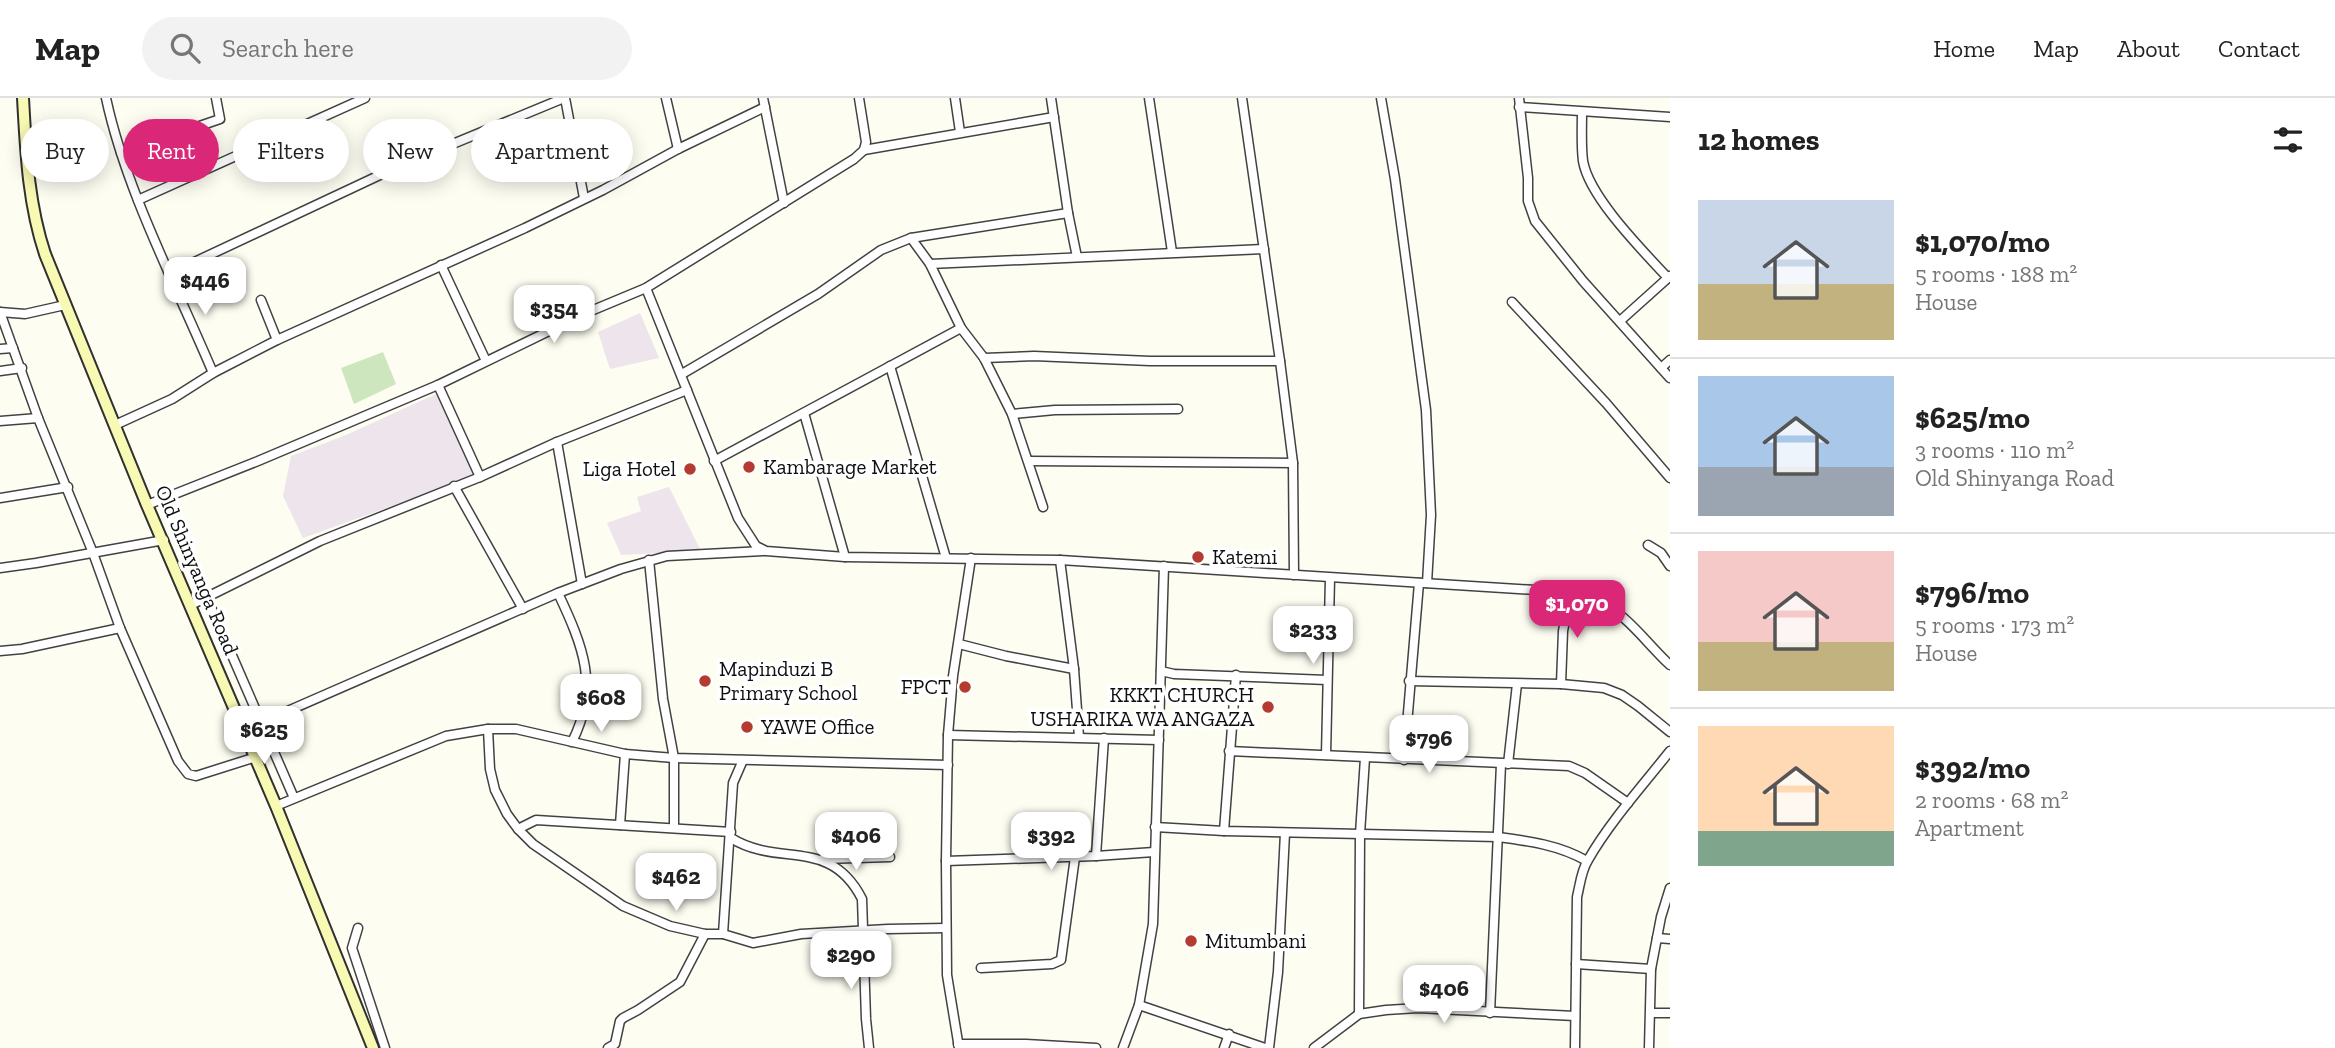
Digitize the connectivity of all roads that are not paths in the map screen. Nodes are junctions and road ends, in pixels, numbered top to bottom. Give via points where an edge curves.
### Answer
1 (23, 98) edge
2 (106, 98) edge
3 (216, 98) edge
4 (365, 98) edge
5 (564, 98) edge
6 (666, 98) edge
7 (859, 98) edge
8 (955, 98) edge
9 (1051, 98) edge
10 (1149, 98) edge
11 (1242, 98) edge
12 (1381, 98) edge
13 (764, 103) edge
14 (1519, 103) edge
15 (1582, 112) junction
16 (1054, 117) junction
17 (1670, 117) edge
18 (960, 132) junction
19 (678, 149) junction
20 (864, 150) junction
21 (121, 153) junction
22 (584, 198) junction
23 (138, 200) junction
24 (784, 203) junction
25 (1068, 213) junction
26 (911, 238) junction
27 (1264, 248) junction
28 (1172, 252) junction
29 (1077, 257) junction
30 (930, 264) junction
31 (442, 265) junction
32 (171, 274) junction
33 (1669, 277) edge
34 (646, 288) junction
35 (261, 300) dead end
36 (1512, 302) dead end
37 (65, 305) junction
38 (0, 312) edge
39 (1620, 321) junction
40 (961, 328) junction
41 (277, 340) junction
42 (13, 348) junction
43 (0, 349) edge
44 (984, 358) junction
45 (1670, 360) edge
46 (486, 361) junction
47 (1280, 361) junction
48 (890, 366) junction
49 (22, 368) junction
50 (1661, 368) junction
51 (0, 371) edge
52 (214, 373) junction
53 (682, 374) junction
54 (1670, 378) edge
55 (438, 385) junction
56 (687, 390) junction
57 (1178, 409) dead end
58 (804, 413) junction
59 (1012, 414) junction
60 (38, 418) junction
61 (0, 421) edge
62 (115, 425) junction
63 (557, 442) junction
64 (714, 461) junction
65 (1028, 461) junction
66 (1293, 463) junction
67 (480, 477) junction
68 (1670, 478) edge
69 (454, 486) junction
70 (68, 487) junction
71 (0, 498) edge
72 (147, 505) junction
73 (1043, 507) dead end
74 (164, 541) junction
75 (1648, 545) dead end
76 (766, 551) junction
77 (93, 553) junction
78 (845, 557) junction
79 (946, 558) junction
80 (971, 558) junction
81 (649, 559) junction
82 (1060, 560) junction
83 (1164, 566) junction
84 (1670, 566) edge
85 (0, 568) edge
86 (1294, 575) junction
87 (1330, 578) junction
88 (1423, 583) junction
89 (582, 584) junction
90 (558, 593) junction
91 (1570, 594) junction
92 (207, 598) junction
93 (191, 605) junction
94 (523, 609) junction
95 (120, 628) junction
96 (958, 644) junction
97 (0, 651) edge
98 (1670, 664) edge
99 (1074, 669) junction
100 (1161, 671) junction
101 (1236, 675) junction
102 (1327, 680) junction
103 (1409, 681) junction
104 (1517, 684) junction
105 (1561, 684) junction
106 (262, 722) junction
107 (488, 729) junction
108 (244, 730) junction
109 (1670, 732) edge
110 (948, 735) junction
111 (1079, 737) junction
112 (1104, 738) junction
113 (1159, 740) junction
114 (572, 742) junction
115 (1229, 751) junction
116 (1670, 751) edge
117 (625, 754) junction
118 (1326, 755) junction
119 (256, 757) junction
120 (674, 758) junction
121 (1365, 758) junction
122 (743, 760) junction
123 (1404, 760) junction
124 (1505, 764) junction
125 (948, 765) junction
126 (294, 799) junction
127 (1628, 803) junction
128 (276, 806) junction
129 (620, 825) junction
130 (1155, 827) junction
131 (518, 828) junction
132 (674, 828) junction
133 (1224, 831) junction
134 (1285, 833) junction
135 (1360, 834) junction
136 (731, 835) junction
137 (1498, 837) junction
138 (1154, 852) junction
139 (1096, 856) junction
140 (890, 857) dead end
141 (1075, 857) junction
142 (820, 859) junction
143 (946, 860) junction
144 (1587, 861) junction
145 (1670, 888) edge
146 (358, 928) dead end
147 (946, 928) junction
148 (863, 932) junction
149 (705, 934) junction
150 (723, 934) junction
151 (1657, 938) junction
152 (1670, 939) edge
153 (1576, 964) junction
154 (981, 968) dead end
155 (1651, 969) junction
156 (1139, 1005) junction
157 (1490, 1013) junction
158 (1651, 1013) junction
159 (1670, 1013) edge
160 (1359, 1014) junction
161 (1575, 1016) junction
162 (1229, 1034) junction
163 (958, 1046) edge
164 (975, 1046) edge
165 (373, 1048) edge
166 (385, 1048) edge
167 (608, 1048) edge
168 (869, 1048) edge
169 (1096, 1048) edge
170 (1123, 1048) edge
171 (1224, 1048) edge
172 (1267, 1048) edge
173 (1314, 1048) edge
174 (1575, 1048) edge
175 (1649, 1048) edge

1 - 37 main road, Old Shinyanga Road via 34,218
2 - 21 street
3 - 21 street via 220,119
4 - 23 street
5 - 22 street
5 - 32 street via 397,167
6 - 19 street
7 - 20 street
8 - 18 street
9 - 16 street
10 - 28 street
11 - 27 street
12 - 88 street via 1426,410 1431,514
13 - 19 street
13 - 24 street
14 - 15 street
14 - 39 street via 1535,221
15 - 17 street
15 - 33 street via 1587,175 1629,236
16 - 18 street
16 - 25 street
18 - 20 street
19 - 22 street
20 - 24 street
21 - 23 street
22 - 31 street
23 - 32 street
24 - 34 street
25 - 26 street
25 - 29 street
26 - 30 street
26 - 53 street via 881,250 818,294
27 - 28 street
27 - 47 street
28 - 29 street
29 - 30 street
30 - 40 street
31 - 41 street
31 - 46 street
32 - 52 street
33 - 39 street
34 - 46 street
34 - 53 street
35 - 41 street
36 - 68 street
37 - 38 street via 25,314
37 - 62 main road, Old Shinyanga Road
38 - 42 street
39 - 50 street
40 - 44 street
40 - 48 street
41 - 52 street
42 - 43 street
42 - 49 street
44 - 47 street
44 - 59 street
45 - 50 street
46 - 55 street
47 - 66 street
48 - 58 street
48 - 79 street
49 - 51 street
49 - 60 street
50 - 54 street
52 - 62 street
53 - 56 street
55 - 67 street
55 - 72 street
56 - 63 street
56 - 64 street
57 - 59 street
58 - 64 street
58 - 78 street
59 - 65 street
60 - 61 street
60 - 70 street
62 - 72 main road, Old Shinyanga Road
63 - 67 street
63 - 89 street
64 - 76 street via 747,535
65 - 66 street
65 - 73 street
66 - 86 street
67 - 69 street
69 - 92 street via 320,541
69 - 94 street
70 - 71 street
70 - 77 street
72 - 74 main road, Old Shinyanga Road
74 - 77 street
74 - 93 main road, Old Shinyanga Road
75 - 84 street
76 - 78 street
76 - 81 street
77 - 85 street
77 - 95 street
78 - 79 street
79 - 80 street
80 - 82 street
80 - 96 street
81 - 89 street
81 - 120 street via 663,699
82 - 83 street
82 - 99 street
83 - 86 street
83 - 100 street
86 - 87 street
87 - 88 street
87 - 102 street
88 - 91 street
88 - 103 street
89 - 90 street
90 - 94 street
90 - 114 street via 574,626 588,675 586,708
91 - 98 street via 1595,600 1613,611
91 - 105 street
92 - 93 street
92 - 106 street
93 - 108 main road, Old Shinyanga Road
94 - 106 street
95 - 97 street
95 - 119 street via 185,771 199,776
96 - 99 street
96 - 110 street
99 - 111 street
100 - 101 street
100 - 113 street
101 - 102 street
101 - 115 street
102 - 118 street
103 - 104 street
103 - 123 street
104 - 105 street
104 - 124 street
105 - 109 street via 1604,688 1622,695
106 - 108 street
106 - 126 street
107 - 114 street via 516,729
107 - 126 street via 446,736
107 - 131 street via 495,790
108 - 119 main road, Old Shinyanga Road
110 - 111 street
110 - 125 street
111 - 112 street
112 - 113 street
112 - 139 street
113 - 130 street
114 - 117 street
115 - 118 street
115 - 133 street
116 - 127 street
117 - 120 street
117 - 129 street
118 - 121 street
119 - 128 main road, Old Shinyanga Road
120 - 122 street
120 - 132 street
121 - 123 street
121 - 135 street
122 - 125 street
122 - 136 street via 733,783
123 - 124 street
124 - 127 street via 1569,766
124 - 137 street
125 - 143 street
126 - 128 street
127 - 144 street
128 - 165 main road, Old Shinyanga Road
129 - 131 street via 536,820
129 - 132 street
130 - 133 street
130 - 138 street
131 - 149 street via 533,844 623,906 670,926
132 - 136 street
133 - 134 street
134 - 135 street
134 - 172 street via 1278,972
135 - 137 street
135 - 160 street
136 - 142 street via 752,849
136 - 150 street
137 - 144 street via 1533,841
137 - 157 street
138 - 139 street
138 - 156 street via 1153,924
139 - 141 street
140 - 142 street
141 - 143 street
141 - 154 street via 1061,960
142 - 148 street via 841,871 857,889 862,899
143 - 147 street
144 - 153 street via 1577,897
145 - 151 street
146 - 166 street via 352,948
147 - 148 street
147 - 163 street via 947,975
148 - 150 street via 801,934 752,943
148 - 168 street
149 - 150 street
149 - 167 street via 680,982 623,1018 615,1044
151 - 152 street
151 - 155 street
153 - 155 street
153 - 161 street
155 - 158 street
156 - 162 street
156 - 170 street
157 - 160 street via 1418,1008
157 - 161 street
158 - 159 street
158 - 175 street
160 - 173 street
161 - 174 street
162 - 171 street
162 - 172 street
163 - 164 street
164 - 169 street

